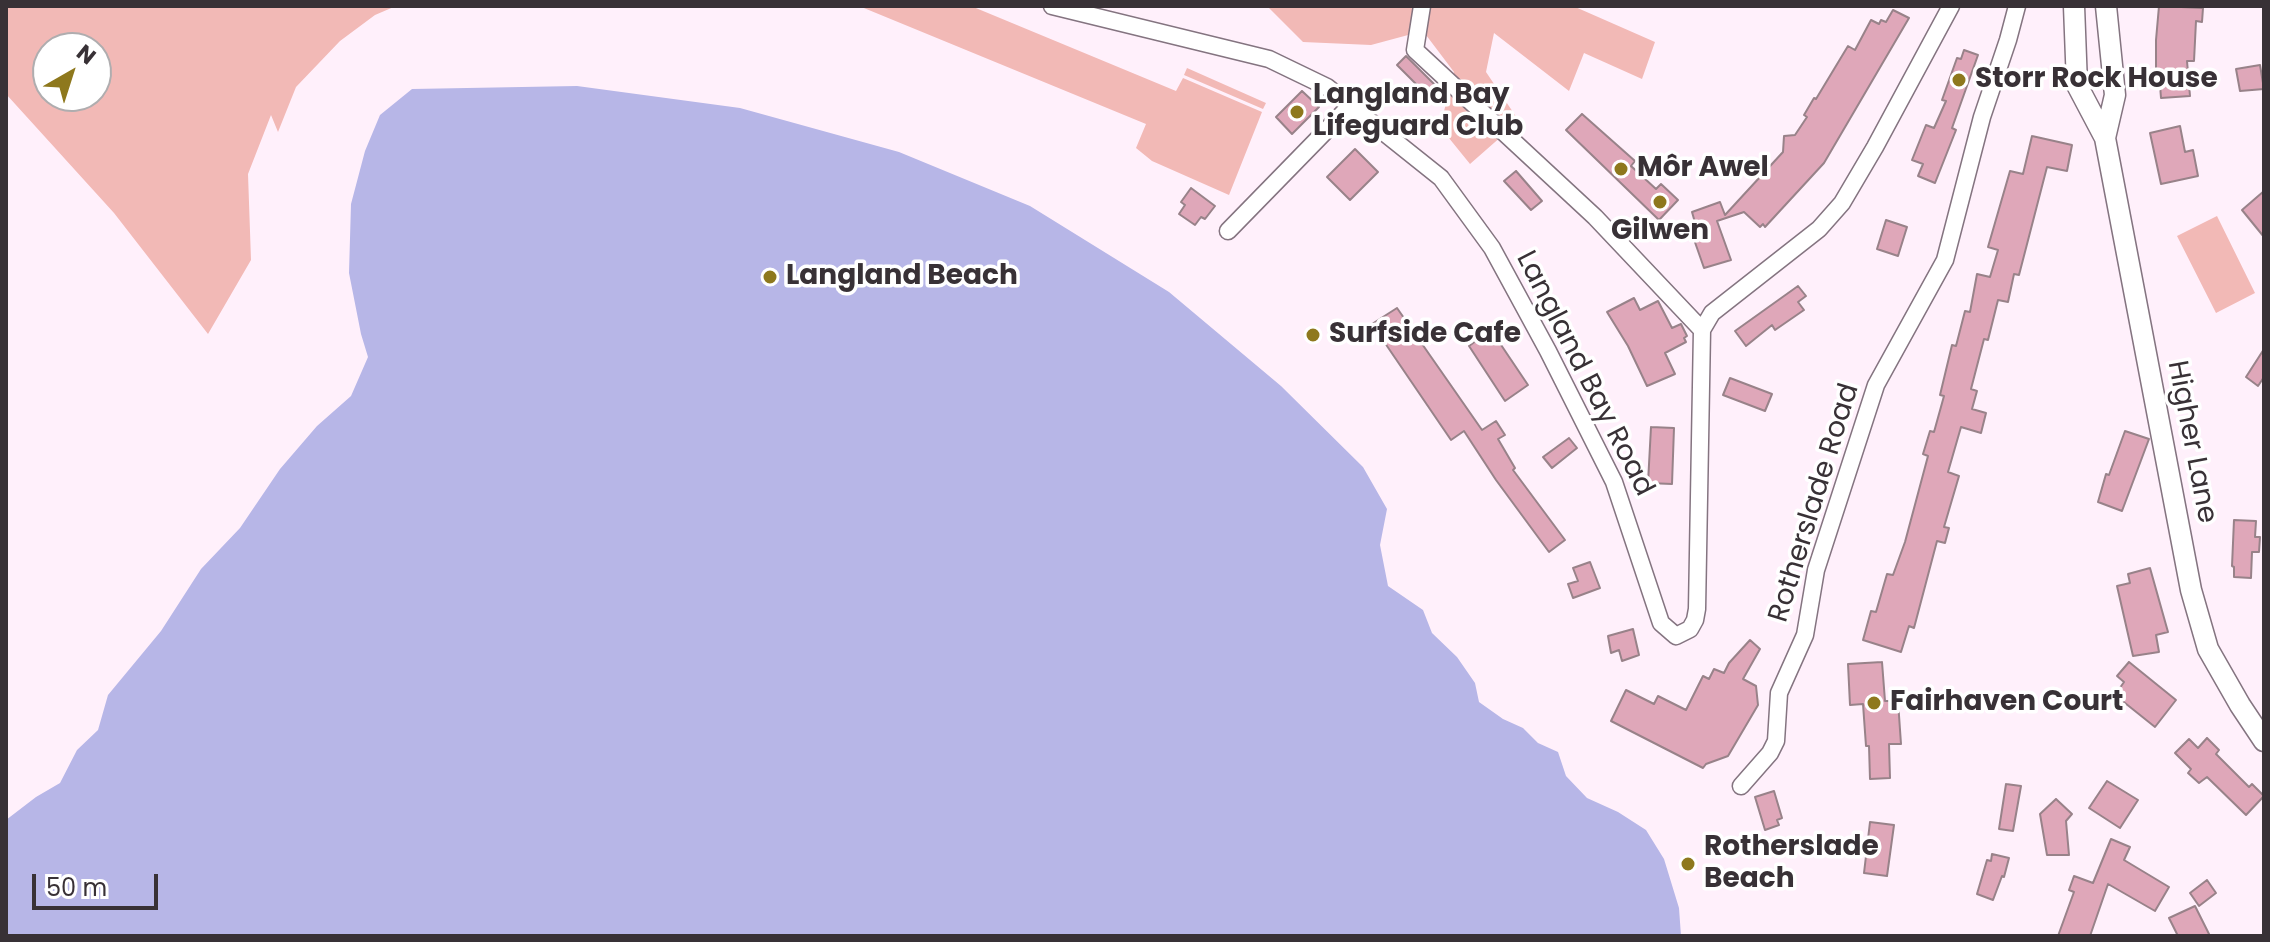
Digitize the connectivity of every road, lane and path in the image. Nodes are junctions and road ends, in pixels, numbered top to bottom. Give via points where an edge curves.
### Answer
1 (1052, 6) edge
2 (1422, 6) edge
3 (1951, 6) edge
4 (2017, 6) edge
5 (2074, 6) edge
6 (2106, 6) edge
7 (1351, 105) junction
8 (2105, 138) junction
9 (1228, 231) dead end
10 (1702, 330) junction
11 (2264, 741) edge
12 (1741, 786) dead end

1 - 7 street, Langland Bay Road via 1269,59
2 - 10 street via 1415,50 1595,217
3 - 10 street via 1842,203 1819,229 1712,313
4 - 12 street, Rotherslade Road via 1945,260 1876,385 1816,570 1805,635 1779,693 1776,741
5 - 8 street, Higher Lane via 2077,85
6 - 8 street, Higher Lane via 2115,95
7 - 9 street
7 - 10 street, Langland Bay Road via 1441,178 1492,248 1614,482 1661,623 1676,636 1690,629 1697,609
8 - 11 street, Higher Lane via 2191,590 2208,649

